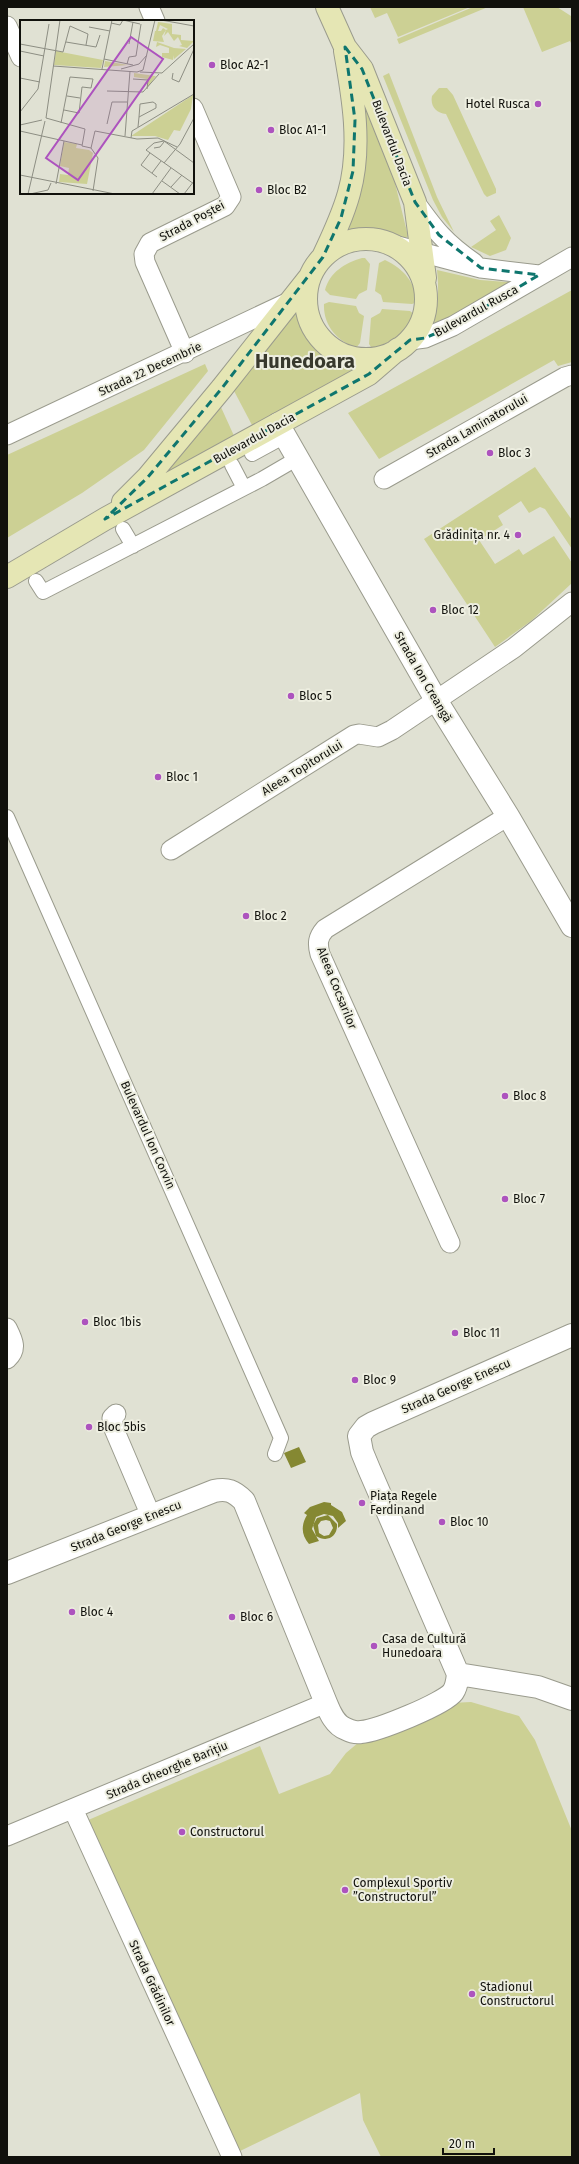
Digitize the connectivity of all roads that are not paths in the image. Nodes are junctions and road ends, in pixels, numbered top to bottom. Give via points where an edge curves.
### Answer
1 (149, 7) edge
2 (327, 7) edge
3 (155, 20) edge
4 (7, 26) edge
5 (345, 47) junction
6 (20, 56) edge
7 (194, 110) edge
8 (415, 202) junction
9 (390, 244) junction
10 (422, 254) junction
11 (572, 257) edge
12 (317, 266) junction
13 (481, 268) junction
14 (539, 275) junction
15 (426, 293) junction
16 (292, 301) junction
17 (404, 345) junction
18 (185, 352) junction
19 (572, 375) edge
20 (282, 430) junction
21 (7, 435) edge
22 (252, 454) dead end
23 (298, 458) junction
24 (232, 465) dead end
25 (384, 479) dead end
26 (244, 488) junction
27 (114, 524) junction
28 (133, 546) junction
29 (7, 577) edge
30 (36, 580) dead end
31 (572, 602) edge
32 (436, 700) junction
33 (508, 816) junction
34 (7, 817) edge
35 (172, 850) dead end
36 (572, 926) edge
37 (450, 1243) dead end
38 (7, 1328) edge
39 (572, 1335) edge
40 (7, 1359) edge
41 (116, 1414) dead end
42 (275, 1454) dead end
43 (151, 1516) junction
44 (7, 1573) edge
45 (458, 1674) junction
46 (572, 1699) edge
47 (326, 1703) junction
48 (73, 1809) junction
49 (7, 1836) edge
50 (232, 2157) edge

1 - 3 street
2 - 5 main road, Bulevardul Dacia
4 - 6 street
5 - 8 main road, Bulevardul Dacia via 362,69
5 - 12 main road, Bulevardul Dacia via 355,120 353,171 350,191 341,218
7 - 18 street, Strada Poștei via 231,197 225,206 150,243 144,254 145,262
8 - 10 main road, Bulevardul Dacia
8 - 13 street, Bulevardul Rusca via 449,245
9 - 10 street, Bulevardul Rusca
9 - 12 main road via 373,239 355,240 338,246
9 - 15 main road via 404,252 415,264
10 - 13 street, Bulevardul Rusca
10 - 15 main road, Bulevardul Dacia
11 - 14 street, Bulevardul Rusca
12 - 16 main road, Bulevardul Dacia
12 - 17 main road via 306,292 307,309 312,325 322,339 335,350 351,357 365,359 380,358
13 - 14 street, Bulevardul Rusca
14 - 17 street, Bulevardul Rusca via 453,326
15 - 17 main road via 423,318
16 - 18 street, Strada 22 Decembrie
16 - 27 main road, Bulevardul Dacia via 148,477
17 - 20 main road, Bulevardul Dacia via 369,374
18 - 21 street, Strada 22 Decembrie
19 - 25 street, Strada Laminatorului via 565,376
20 - 22 street
20 - 23 street, Strada Ion Creangă
20 - 27 main road, Bulevardul Dacia
23 - 26 street
23 - 32 street, Strada Ion Creangă
24 - 26 street
26 - 28 street
27 - 28 street
27 - 29 main road, Bulevardul Dacia
28 - 30 street via 43,592
31 - 32 street via 514,648
32 - 33 street, Strada Ion Creangă
32 - 35 street, Aleea Topitorului via 378,737 354,735
33 - 36 street, Strada Ion Creangă
33 - 37 street, Aleea Cocsarilor via 325,928 319,936 318,944 323,961
34 - 42 street, Bulevardul Ion Corvin via 281,1438
38 - 40 street via 14,1348 13,1354
39 - 45 street, Strada George Enescu via 366,1427 359,1436 362,1452
41 - 43 street via 112,1418 114,1429
43 - 44 street, Strada George Enescu
43 - 47 street, Strada George Enescu via 214,1490 233,1491 244,1501
45 - 46 street via 538,1687
45 - 47 street via 457,1686 447,1698 373,1730 360,1733 346,1730 338,1724
47 - 48 street, Strada Gheorghe Barițiu
48 - 49 street, Strada Gheorghe Barițiu
48 - 50 street, Strada Grădinilor

